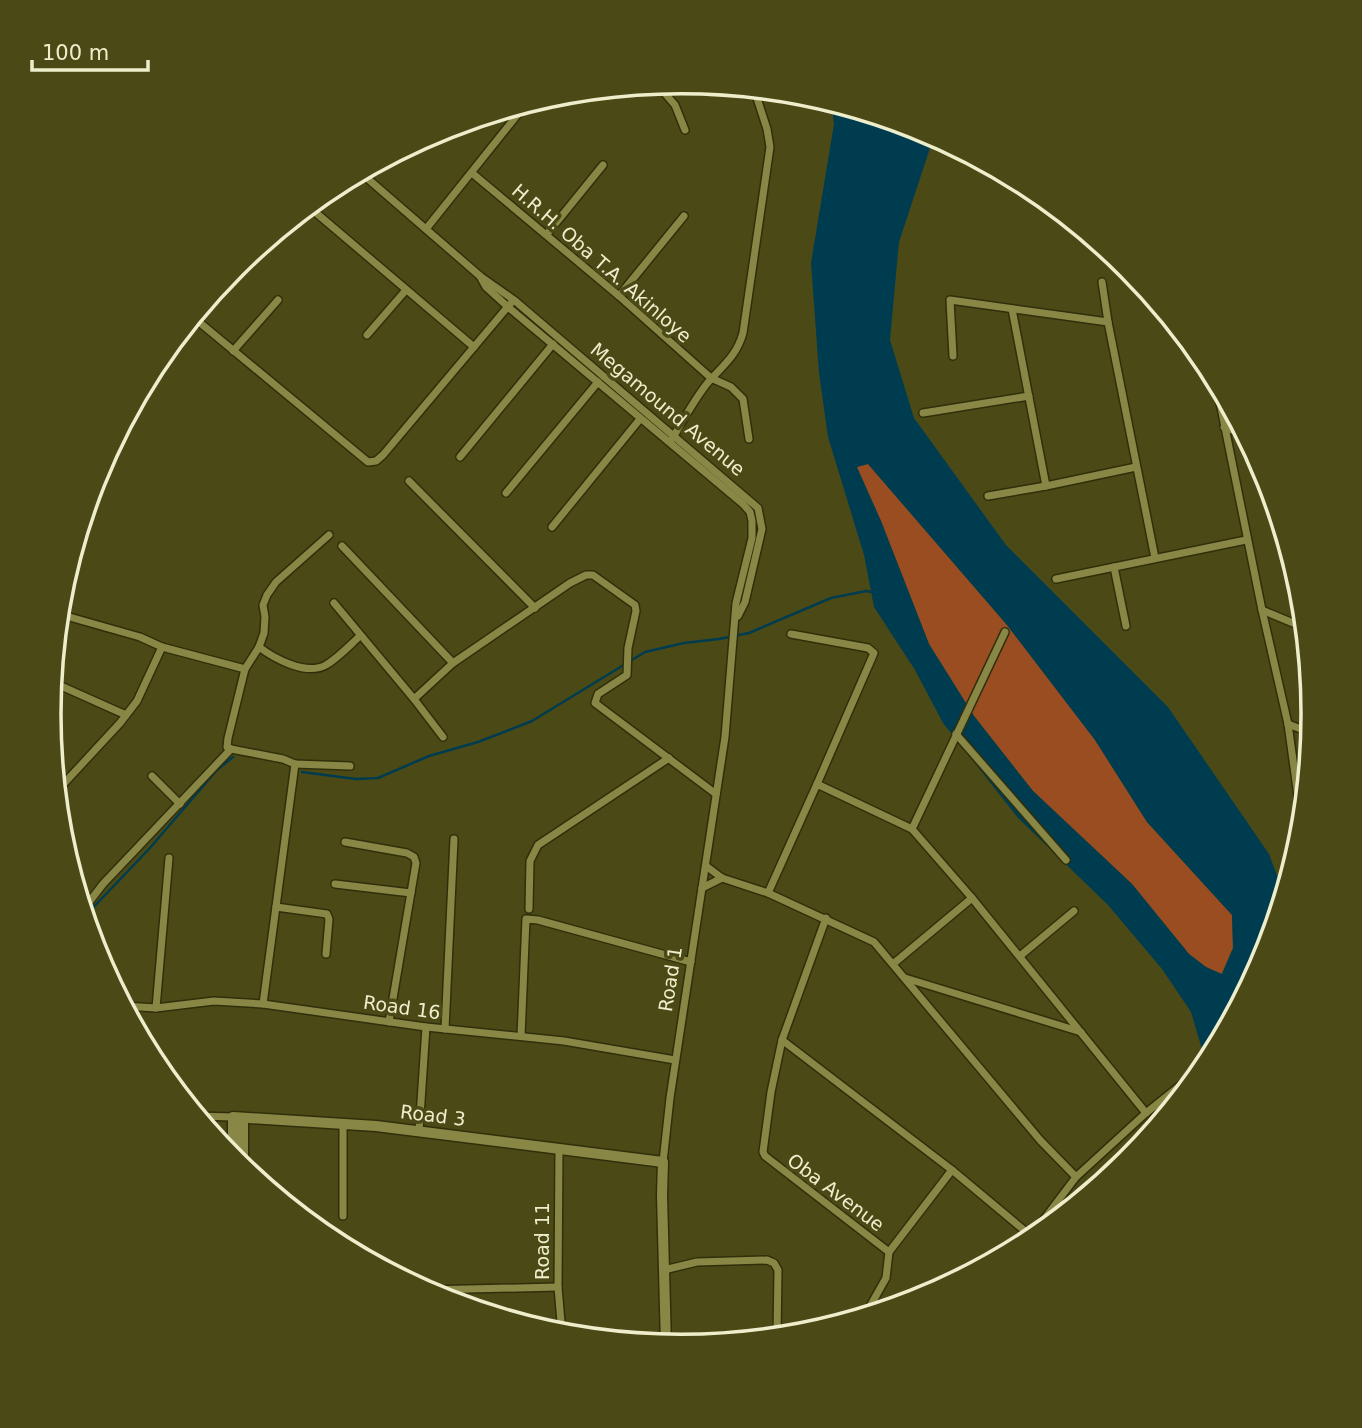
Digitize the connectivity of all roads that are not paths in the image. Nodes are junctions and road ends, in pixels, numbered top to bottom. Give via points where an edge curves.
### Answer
1 (666, 95) edge
2 (757, 100) edge
3 (516, 117) edge
4 (685, 130) dead end
5 (603, 165) dead end
6 (471, 173) junction
7 (368, 179) edge
8 (317, 213) edge
9 (684, 216) dead end
10 (426, 229) junction
11 (547, 234) junction
12 (480, 276) junction
13 (1102, 282) dead end
14 (406, 289) junction
15 (619, 296) junction
16 (278, 300) dead end
17 (514, 300) junction
18 (508, 307) junction
19 (1012, 309) junction
20 (1108, 322) junction
21 (200, 323) edge
22 (367, 335) dead end
23 (552, 344) junction
24 (474, 347) junction
25 (233, 351) junction
26 (953, 356) dead end
27 (711, 378) junction
28 (598, 382) junction
29 (1029, 396) junction
30 (1220, 408) edge
31 (923, 413) dead end
32 (640, 419) junction
33 (1224, 427) junction
34 (1232, 430) edge
35 (674, 435) junction
36 (749, 439) dead end
37 (669, 443) junction
38 (460, 457) dead end
39 (1136, 467) junction
40 (409, 481) dead end
41 (1046, 486) junction
42 (506, 493) dead end
43 (988, 496) dead end
44 (552, 527) dead end
45 (328, 535) dead end
46 (1246, 540) junction
47 (342, 546) dead end
48 (1155, 558) junction
49 (1114, 567) junction
50 (1056, 579) dead end
51 (740, 602) junction
52 (334, 603) dead end
53 (535, 608) junction
54 (1262, 610) junction
55 (69, 617) edge
56 (1294, 624) edge
57 (1126, 626) dead end
58 (1005, 632) dead end
59 (791, 634) dead end
60 (360, 636) junction
61 (162, 646) junction
62 (259, 647) junction
63 (453, 663) junction
64 (245, 668) junction
65 (62, 687) edge
66 (414, 699) junction
67 (126, 715) junction
68 (1289, 724) junction
69 (1300, 729) edge
70 (956, 734) junction
71 (443, 737) dead end
72 (231, 749) junction
73 (669, 758) junction
74 (295, 764) junction
75 (350, 766) dead end
76 (152, 776) dead end
77 (66, 781) edge
78 (1296, 781) edge
79 (817, 784) junction
80 (716, 794) junction
81 (180, 804) junction
82 (912, 829) junction
83 (454, 839) dead end
84 (345, 842) dead end
85 (169, 858) dead end
86 (1066, 860) dead end
87 (706, 866) junction
88 (722, 878) junction
89 (335, 884) dead end
90 (702, 888) junction
91 (411, 893) junction
92 (768, 893) junction
93 (972, 898) junction
94 (90, 901) edge
95 (276, 906) junction
96 (529, 909) dead end
97 (1074, 911) dead end
98 (826, 918) junction
99 (326, 954) dead end
100 (1020, 957) junction
101 (691, 962) junction
102 (893, 964) junction
103 (905, 978) junction
104 (263, 1004) junction
105 (135, 1007) edge
106 (156, 1008) junction
107 (389, 1021) junction
108 (426, 1027) junction
109 (445, 1029) junction
110 (1081, 1032) junction
111 (520, 1037) junction
112 (782, 1040) junction
113 (676, 1060) junction
114 (1172, 1092) edge
115 (1146, 1113) junction
116 (210, 1117) edge
117 (238, 1118) junction
118 (343, 1124) junction
119 (418, 1131) junction
120 (235, 1144) edge
121 (559, 1148) junction
122 (241, 1150) edge
123 (663, 1162) junction
124 (952, 1170) junction
125 (1076, 1177) junction
126 (1049, 1212) edge
127 (343, 1216) dead end
128 (1024, 1230) edge
129 (889, 1252) junction
130 (664, 1270) junction
131 (558, 1287) junction
132 (451, 1289) edge
133 (872, 1304) edge
134 (561, 1322) edge
135 (777, 1326) edge
136 (666, 1333) edge

1 - 4 street
2 - 27 street via 770,147 743,333 730,361
3 - 6 street
5 - 11 street
6 - 10 street
6 - 11 street, H.R.H. Oba T.A. Akinloye
7 - 10 street, Megamound Avenue
8 - 14 street
9 - 15 street
10 - 12 street, Megamound Avenue
11 - 15 street, H.R.H. Oba T.A. Akinloye
12 - 17 street, Megamound Avenue
12 - 18 street, Megamound Avenue
13 - 20 street
14 - 22 street
14 - 24 street
15 - 27 street, H.R.H. Oba T.A. Akinloye
16 - 25 street
17 - 18 street
17 - 35 street, Megamound Avenue
18 - 23 street, Megamound Avenue
18 - 24 street
19 - 20 street
19 - 26 street via 950,300
19 - 29 street
20 - 39 street
21 - 25 street
23 - 28 street, Megamound Avenue
23 - 38 street
24 - 25 street via 383,456 368,462
27 - 35 street
27 - 36 street, H.R.H. Oba T.A. Akinloye via 743,399
28 - 32 street, Megamound Avenue
28 - 42 street
29 - 31 street
29 - 41 street
30 - 33 street
32 - 37 street, Megamound Avenue
32 - 44 street
33 - 34 street
33 - 46 street
35 - 37 street
35 - 51 street, Megamound Avenue via 758,508 762,529
37 - 51 street, Megamound Avenue via 750,512 752,538
39 - 41 street
39 - 48 street
40 - 53 street
41 - 43 street
45 - 62 street via 276,582 263,605 265,623
46 - 48 street
46 - 54 street
47 - 63 street
48 - 49 street
49 - 50 street
49 - 57 street
51 - 80 street, Road 1
52 - 60 street
53 - 63 street
53 - 73 street via 578,578 593,575 635,605 627,673 598,694 595,703
54 - 56 street
54 - 68 street
55 - 61 street
58 - 70 street
59 - 79 street via 874,653
60 - 62 street via 326,665 313,669 276,659
60 - 66 street
61 - 64 street
61 - 67 street
62 - 64 street
63 - 66 street
64 - 72 street via 228,738
65 - 67 street
66 - 71 street
67 - 77 street
68 - 69 street
68 - 78 street
70 - 82 street
70 - 86 street
72 - 74 street
72 - 81 street
73 - 80 street
73 - 96 street via 538,845 530,861
74 - 75 street
74 - 95 street
76 - 81 street
79 - 82 street
79 - 92 street
80 - 87 street, Road 1
81 - 94 street
82 - 93 street
83 - 109 street
84 - 91 street via 414,857
85 - 106 street
87 - 88 street
87 - 90 street, Road 1
88 - 90 street
88 - 92 street
89 - 91 street
90 - 101 street, Road 1
91 - 107 street
92 - 98 street
93 - 100 street
93 - 102 street
95 - 99 street via 327,914
95 - 104 street
97 - 100 street
98 - 102 street via 871,940
98 - 112 street
100 - 110 street
101 - 111 street via 526,919
101 - 113 street, Road 1
102 - 103 street
103 - 110 street
103 - 125 street
104 - 106 street, Road 16 via 214,1001
104 - 107 street, Road 16
105 - 106 street, Road 16
107 - 108 street, Road 16
108 - 109 street, Road 16
108 - 119 street
109 - 111 street, Road 16
110 - 115 street
111 - 113 street, Road 16 via 599,1045
112 - 124 street
112 - 129 street, Oba Avenue via 765,1156
113 - 123 street, Road 1
114 - 115 street
115 - 125 street
116 - 117 street, Road 3
117 - 118 street, Road 3
117 - 120 street
117 - 122 street
118 - 119 street, Road 3
118 - 127 street
119 - 121 street, Road 3
121 - 123 street, Road 3
121 - 131 street, Road 11
123 - 130 street, Road 1
124 - 128 street
124 - 129 street
125 - 126 street
129 - 133 street via 886,1278
130 - 135 street via 697,1262 774,1263 778,1270
130 - 136 street, Road 1
131 - 132 street
131 - 134 street, Road 11

